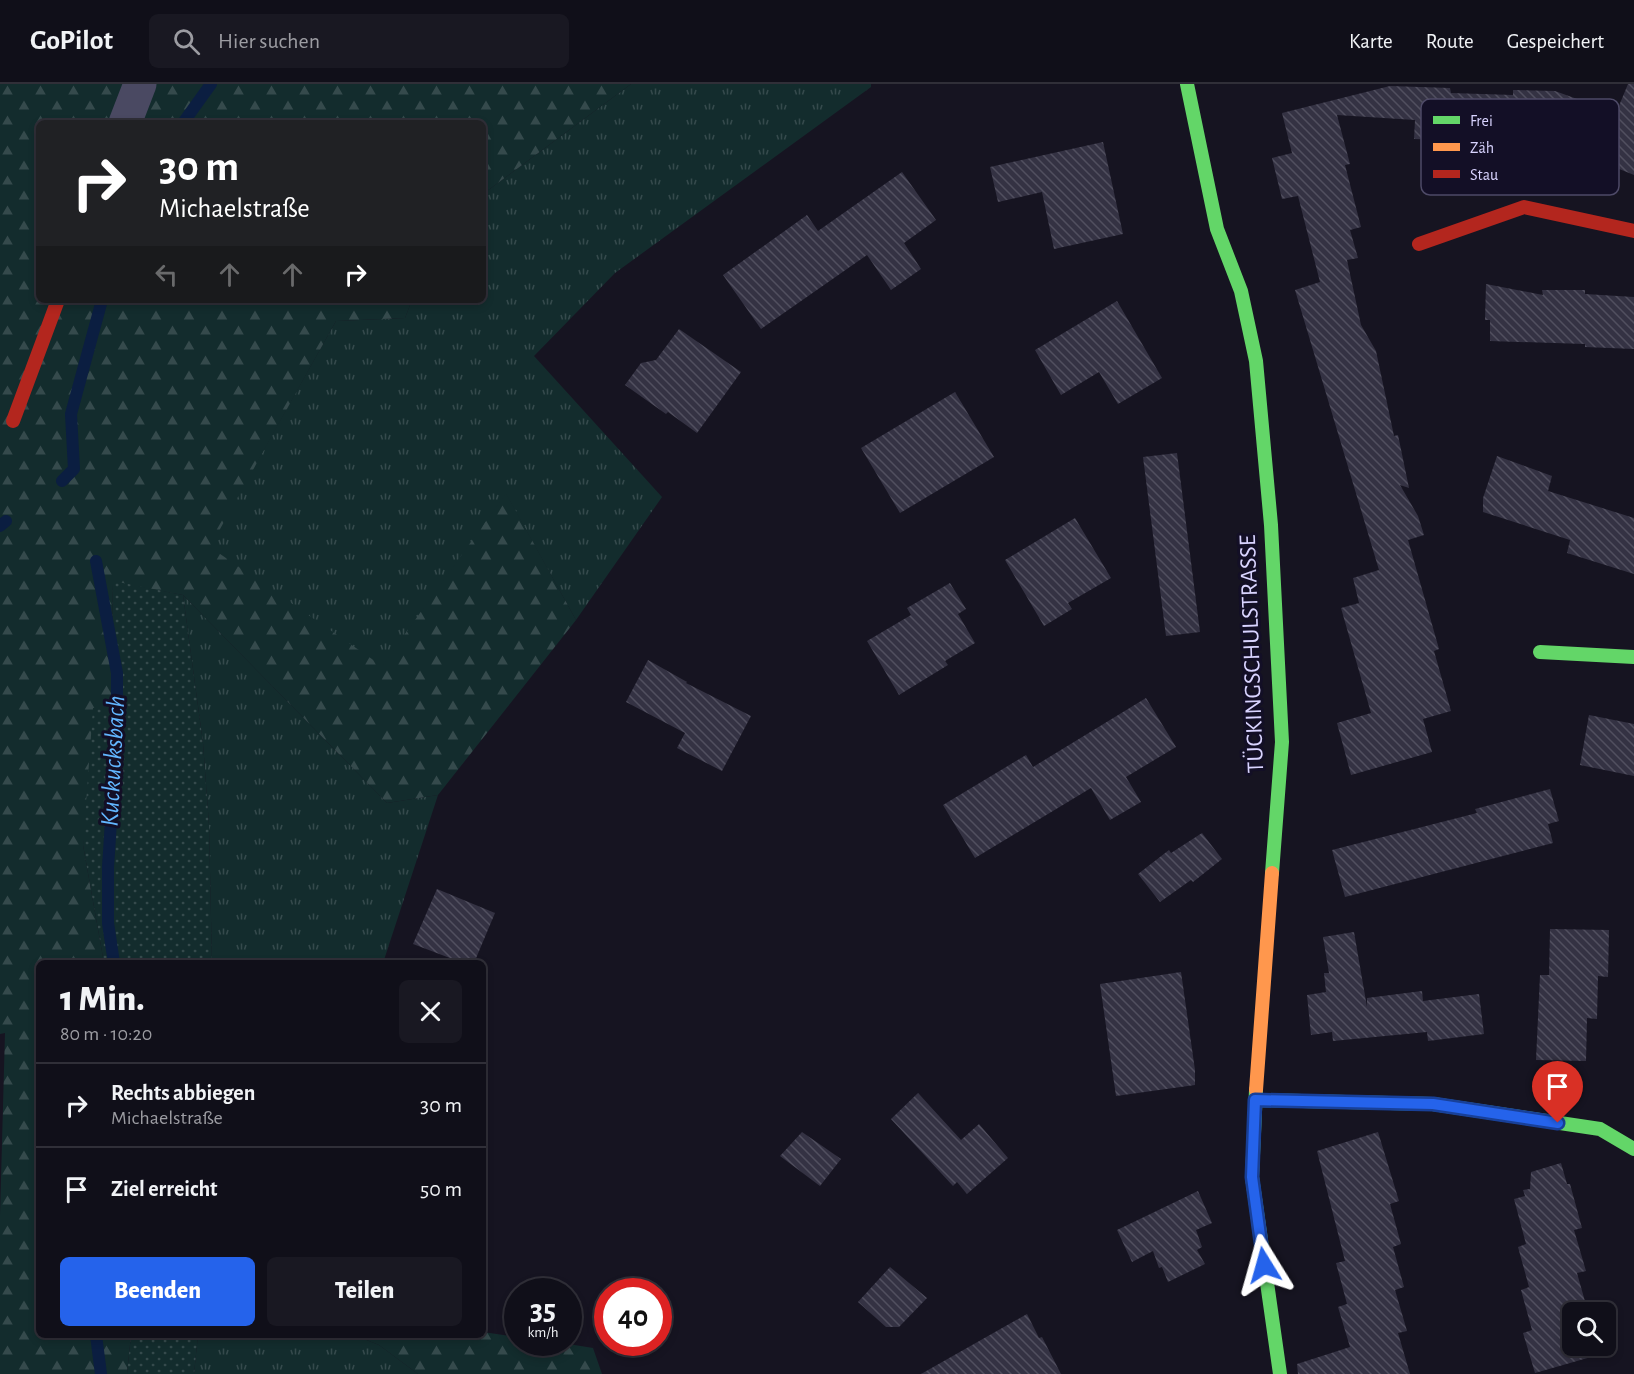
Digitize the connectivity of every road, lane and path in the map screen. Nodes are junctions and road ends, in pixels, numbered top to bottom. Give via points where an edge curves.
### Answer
1 (140, 84) edge
2 (1187, 84) edge
3 (126, 120) edge
4 (1634, 231) edge
5 (1419, 244) dead end
6 (57, 303) edge
7 (13, 421) dead end
8 (1540, 652) dead end
9 (1634, 657) edge
10 (1255, 1100) junction
11 (1634, 1149) edge
12 (1280, 1374) edge

1 - 3 street
2 - 10 street, TÜCKINGSCHULSTRASSE via 1217,229 1241,291 1256,361 1271,525 1282,742
4 - 5 street via 1524,207
6 - 7 street
8 - 9 street
10 - 11 street via 1433,1104 1600,1129
10 - 12 street, TÜCKINGSCHULSTRASSE via 1252,1177

